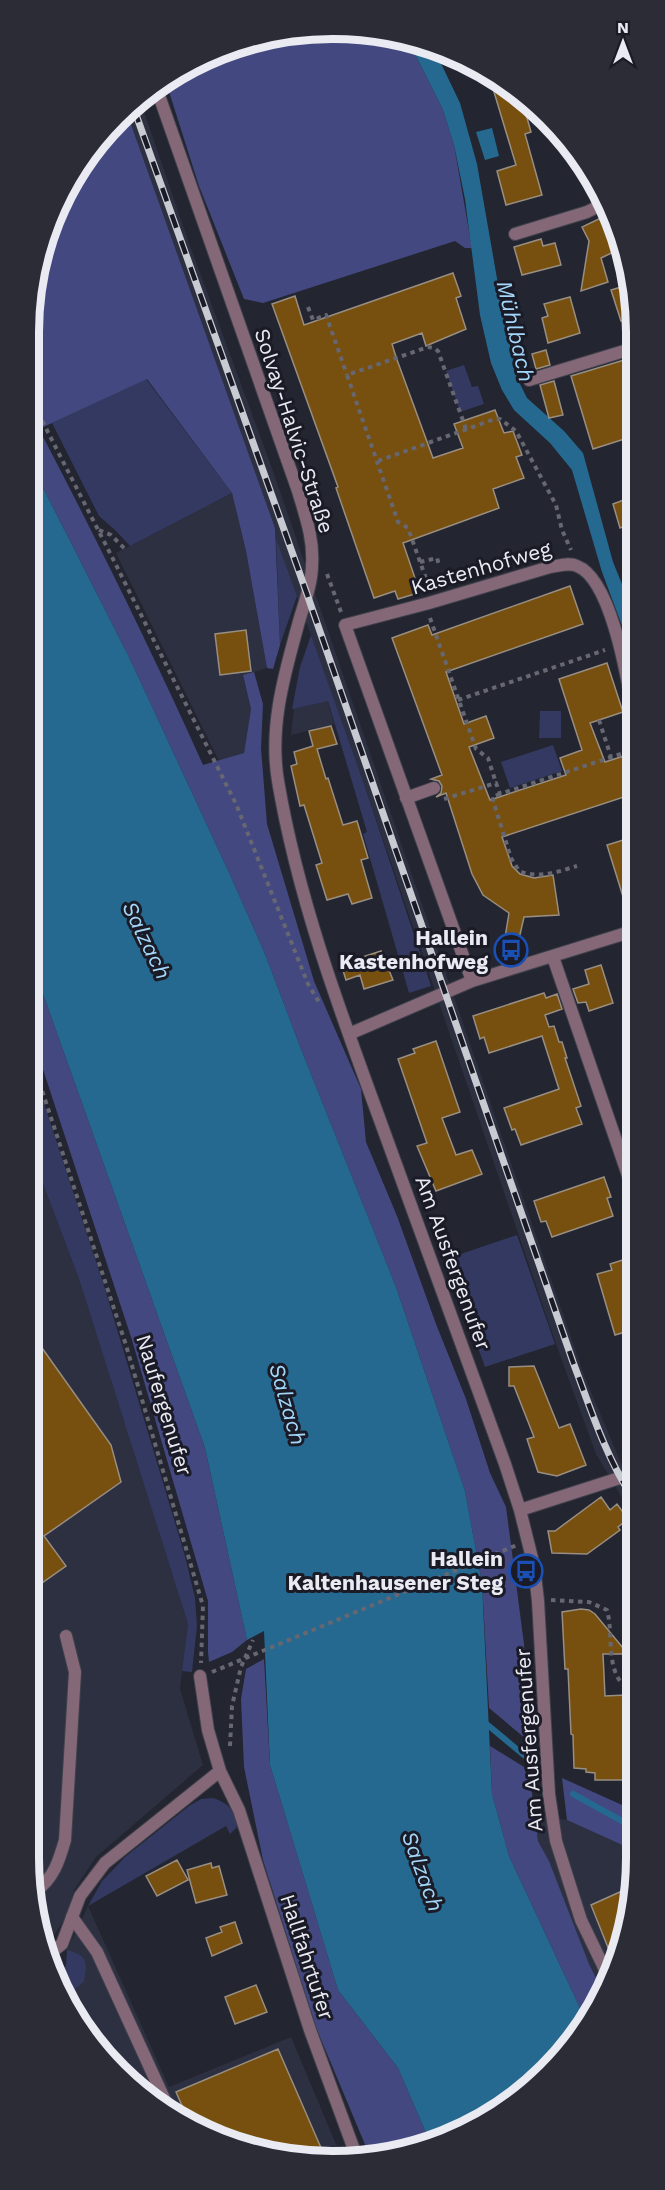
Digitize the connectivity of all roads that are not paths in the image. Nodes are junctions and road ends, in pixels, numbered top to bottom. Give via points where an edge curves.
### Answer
1 (159, 96) edge
2 (598, 207) edge
3 (516, 234) dead end
4 (626, 350) edge
5 (529, 380) dead end
6 (312, 568) joint
7 (626, 675) edge
8 (434, 789) dead end
9 (406, 798) junction
10 (626, 933) edge
11 (553, 957) junction
12 (472, 981) junction
13 (349, 1034) junction
14 (626, 1170) edge
15 (626, 1476) edge
16 (520, 1510) junction
17 (66, 1636) dead end
18 (206, 1674) road end
19 (220, 1772) junction
20 (41, 1887) edge
21 (72, 1917) junction
22 (54, 1950) edge
23 (604, 1969) edge
24 (164, 2098) edge
25 (354, 2150) edge

1 - 6 street, Solvay-Halvic-Straße via 297,491 309,530
2 - 3 street
4 - 5 street
6 - 13 street, Am Ausfergenufer via 278,704 278,778 312,924
7 - 9 street, Kastenhofweg via 620,645 595,579 570,564 345,625
8 - 9 street
9 - 12 street
10 - 11 street
11 - 12 street
11 - 14 street
12 - 13 street
13 - 16 street, Am Ausfergenufer
15 - 16 street
16 - 23 street, Am Ausfergenufer via 538,1601 549,1794 556,1841 580,1920
17 - 20 street via 75,1672 65,1840 58,1866
18 - 19 street via 208,1730
19 - 21 street via 105,1863 80,1896
19 - 25 street, Hallfahrtufer via 239,1810 310,2030
21 - 22 street via 62,1944
21 - 24 street via 97,1952

